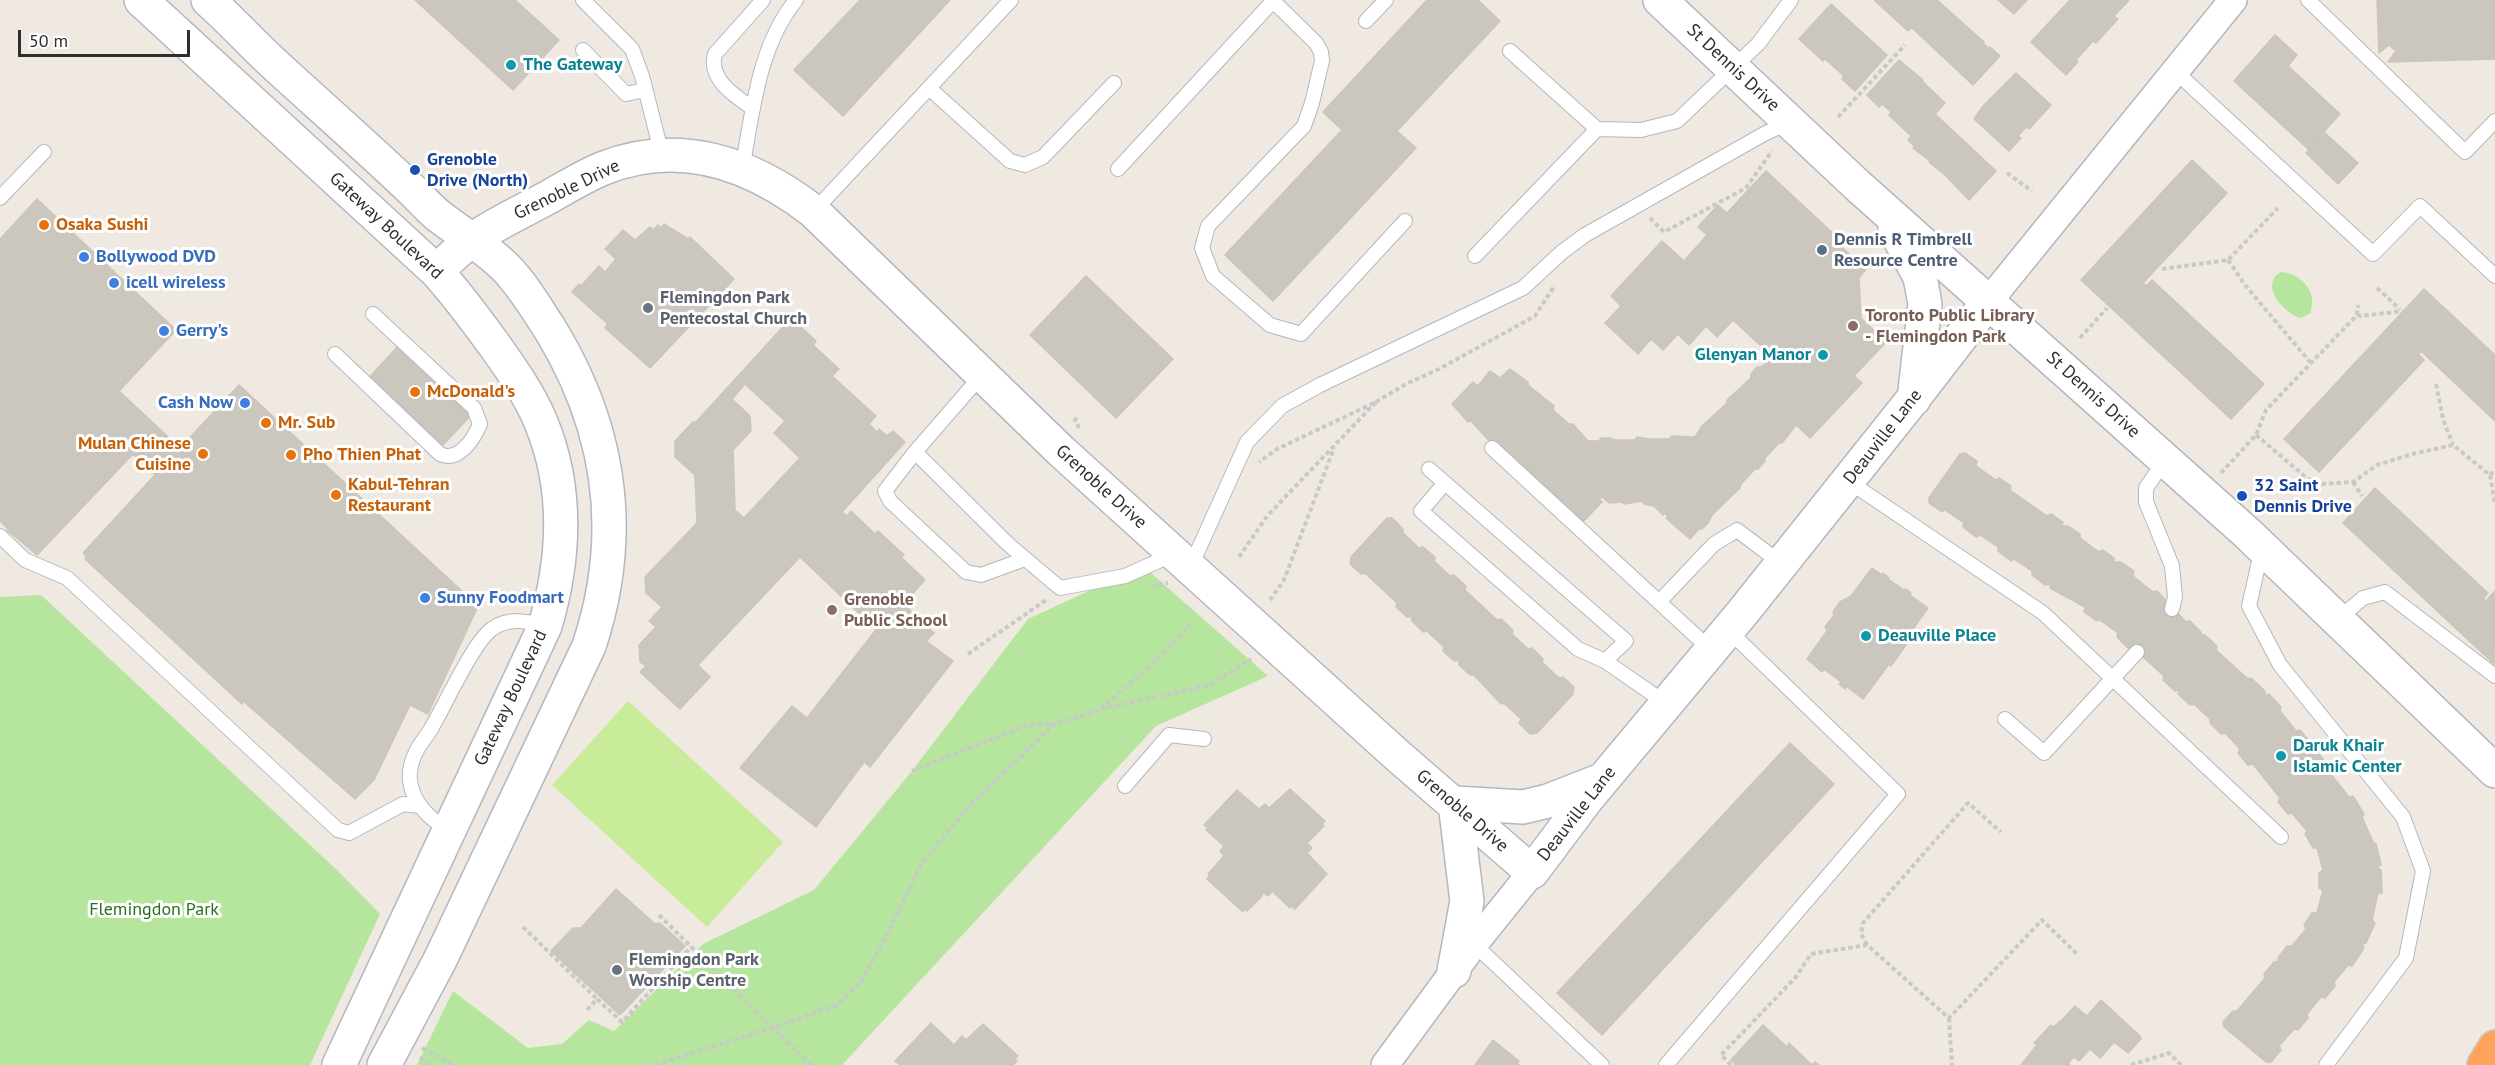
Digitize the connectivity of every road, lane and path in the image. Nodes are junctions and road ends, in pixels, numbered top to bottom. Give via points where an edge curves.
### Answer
1 (208, 0) edge
2 (583, 0) edge
3 (763, 0) edge
4 (796, 0) edge
5 (1011, 0) edge
6 (1386, 0) edge
7 (1660, 0) edge
8 (1791, 0) edge
9 (2233, 0) edge
10 (2308, 0) edge
11 (1273, 1) edge
12 (157, 6) edge
13 (1366, 21) dead end
14 (1905, 45) dead end
15 (582, 50) dead end
16 (1510, 51) dead end
17 (1732, 67) junction
18 (2175, 71) junction
19 (1114, 83) dead end
20 (929, 88) junction
21 (645, 90) junction
22 (751, 107) junction
23 (1838, 117) dead end
24 (2495, 121) edge
25 (1597, 129) junction
26 (1784, 134) junction
27 (44, 153) dead end
28 (662, 155) junction
29 (742, 169) junction
30 (1118, 169) dead end
31 (2007, 173) dead end
32 (1857, 185) junction
33 (2032, 191) dead end
34 (0, 198) edge
35 (2278, 208) dead end
36 (813, 211) junction
37 (1406, 220) dead end
38 (1642, 221) dead end
39 (473, 239) junction
40 (1475, 256) dead end
41 (2228, 260) junction
42 (2162, 269) dead end
43 (436, 271) junction
44 (2495, 276) edge
45 (1559, 278) dead end
46 (2378, 288) dead end
47 (1988, 302) junction
48 (2358, 305) dead end
49 (2107, 308) dead end
50 (373, 314) dead end
51 (2357, 315) junction
52 (2080, 338) dead end
53 (335, 354) dead end
54 (2310, 362) junction
55 (981, 376) junction
56 (2436, 384) dead end
57 (1913, 399) junction
58 (1376, 402) junction
59 (2256, 435) junction
60 (1335, 444) junction
61 (2453, 445) junction
62 (1492, 448) dead end
63 (915, 452) junction
64 (2165, 460) junction
65 (1258, 462) dead end
66 (1429, 469) dead end
67 (2495, 470) edge
68 (2221, 473) dead end
69 (2490, 475) junction
70 (1848, 481) junction
71 (1445, 483) junction
72 (2353, 483) junction
73 (2362, 496) dead end
74 (2495, 503) edge
75 (0, 536) edge
76 (2262, 548) junction
77 (1239, 557) dead end
78 (1025, 559) junction
79 (1183, 561) junction
80 (1782, 564) junction
81 (1270, 600) dead end
82 (1659, 602) junction
83 (2172, 609) dead end
84 (2337, 620) junction
85 (545, 626) junction
86 (1190, 626) dead end
87 (1720, 640) junction
88 (1275, 644) junction
89 (2137, 652) dead end
90 (1605, 661) junction
91 (2495, 676) edge
92 (2113, 679) junction
93 (1667, 704) junction
94 (1100, 710) junction
95 (2005, 719) dead end
96 (1055, 724) junction
97 (1204, 739) dead end
98 (912, 771) dead end
99 (2495, 771) edge
100 (1604, 780) junction
101 (1125, 786) dead end
102 (1455, 803) junction
103 (420, 806) junction
104 (449, 830) junction
105 (2001, 832) dead end
106 (2281, 837) dead end
107 (493, 850) junction
108 (1532, 872) junction
109 (659, 915) dead end
110 (523, 927) dead end
111 (1474, 944) junction
112 (1867, 945) junction
113 (691, 946) junction
114 (2077, 954) dead end
115 (1454, 971) junction
116 (597, 999) junction
117 (587, 1010) dead end
118 (1949, 1018) junction
119 (775, 1027) junction
120 (2495, 1047) edge
121 (339, 1065) edge
122 (384, 1065) edge
123 (656, 1065) edge
124 (811, 1065) edge
125 (1385, 1065) edge
126 (1602, 1065) edge
127 (1666, 1065) edge
128 (1731, 1065) edge
129 (1952, 1065) edge
130 (2131, 1065) edge
131 (2181, 1065) edge
132 (2326, 1065) edge
133 (2484, 1065) edge

1 - 39 street via 440,217
2 - 21 lane via 632,49
3 - 22 lane via 713,60 721,82
4 - 22 lane via 776,28
5 - 20 lane
6 - 13 lane
7 - 17 street, St Dennis Drive
8 - 17 lane via 1758,44
9 - 18 street, Deauville Lane
10 - 24 lane via 2465,152
11 - 30 lane
11 - 37 lane via 1316,43 1321,52 1318,80 1304,126 1208,226 1202,248 1213,276 1270,325 1301,334
12 - 43 street, Gateway Boulevard
14 - 23 path
15 - 21 lane via 626,94
16 - 25 lane
17 - 25 lane via 1677,121 1641,130
17 - 26 street, St Dennis Drive
18 - 44 lane via 2373,254 2420,206
18 - 47 street, Deauville Lane
19 - 20 lane via 1043,157 1025,165 1010,161
20 - 36 lane
21 - 28 lane
22 - 29 lane
25 - 40 lane
26 - 32 street, St Dennis Drive
26 - 38 path via 1746,188 1664,232 1650,218
26 - 79 lane via 1585,235 1523,288 1282,406 1246,442
27 - 34 lane
28 - 29 street, Grenoble Drive via 722,161
28 - 39 street, Grenoble Drive via 602,168
29 - 36 street, Grenoble Drive via 768,180
31 - 33 path
32 - 47 street, St Dennis Drive
32 - 57 street via 1895,229 1920,277 1924,315
35 - 41 path
36 - 55 street, Grenoble Drive
39 - 43 street, Grenoble Drive
39 - 107 street via 506,268 559,344 594,425 605,464 609,501 610,540 604,594 589,646
41 - 42 path
41 - 54 path
43 - 85 street, Gateway Boulevard via 460,297 526,393 551,452 562,520 559,558
45 - 58 path via 1535,316
46 - 51 path via 2402,310
47 - 57 street, Deauville Lane
47 - 64 street, St Dennis Drive
48 - 51 path
49 - 52 path
50 - 53 lane via 474,408 480,424 470,442 454,455 440,454
51 - 54 path
54 - 59 path via 2266,410
55 - 63 lane
55 - 79 street, Grenoble Drive
56 - 61 path
57 - 70 street, Deauville Lane
58 - 60 path
58 - 65 path
59 - 68 path
59 - 72 path via 2295,463 2308,479 2322,484
60 - 77 path via 1268,515
60 - 81 path via 1289,569
61 - 69 path
61 - 72 path via 2377,465
62 - 82 lane
63 - 78 lane
63 - 78 lane via 885,491 890,501 966,572 981,575
64 - 76 street, St Dennis Drive
64 - 83 lane via 2146,488 2146,502 2172,566
66 - 71 lane
67 - 69 path
69 - 74 path
70 - 80 street, Deauville Lane
70 - 92 lane via 2043,613
71 - 90 lane via 1626,641
71 - 90 lane via 1421,511 1578,649
72 - 73 path
75 - 103 lane via 25,560 67,578 338,830 349,833 403,804
76 - 84 street, St Dennis Drive
76 - 132 lane via 2249,606 2280,665 2403,817 2423,871 2406,958
78 - 79 lane via 1060,588
79 - 88 street, Grenoble Drive
80 - 82 lane via 1737,530 1714,544
80 - 87 street, Deauville Lane
82 - 87 lane
84 - 91 lane via 2363,598 2385,591
84 - 99 street, St Dennis Drive
85 - 103 lane via 525,620 501,624 490,630 472,654 412,760 410,784
85 - 104 street, Gateway Boulevard
86 - 94 path
87 - 93 street, Deauville Lane
87 - 127 lane via 1898,794
88 - 94 path via 1210,685
88 - 102 street, Grenoble Drive
89 - 92 lane
90 - 93 lane
92 - 95 lane via 2044,753
92 - 106 lane
93 - 100 street, Deauville Lane
94 - 96 path
96 - 98 path via 1027,725
96 - 119 path via 972,803 921,864 859,984 837,1005
97 - 101 lane via 1169,735
100 - 102 street via 1523,807
100 - 108 street, Deauville Lane
102 - 108 street, Grenoble Drive
102 - 115 street via 1467,901
103 - 104 lane via 436,824
104 - 107 street
104 - 121 street, Gateway Boulevard
105 - 112 path via 1968,803 1863,923 1861,934
107 - 122 street
108 - 111 street
109 - 113 path
110 - 116 path
111 - 115 street
111 - 126 lane
112 - 118 path
112 - 128 path via 1811,954 1795,978 1721,1055
113 - 116 path via 622,1022
113 - 119 path
114 - 118 path via 2042,920
115 - 125 street
116 - 117 path
118 - 129 path
119 - 123 path
119 - 124 path
120 - 133 highway
130 - 131 path via 2169,1053

